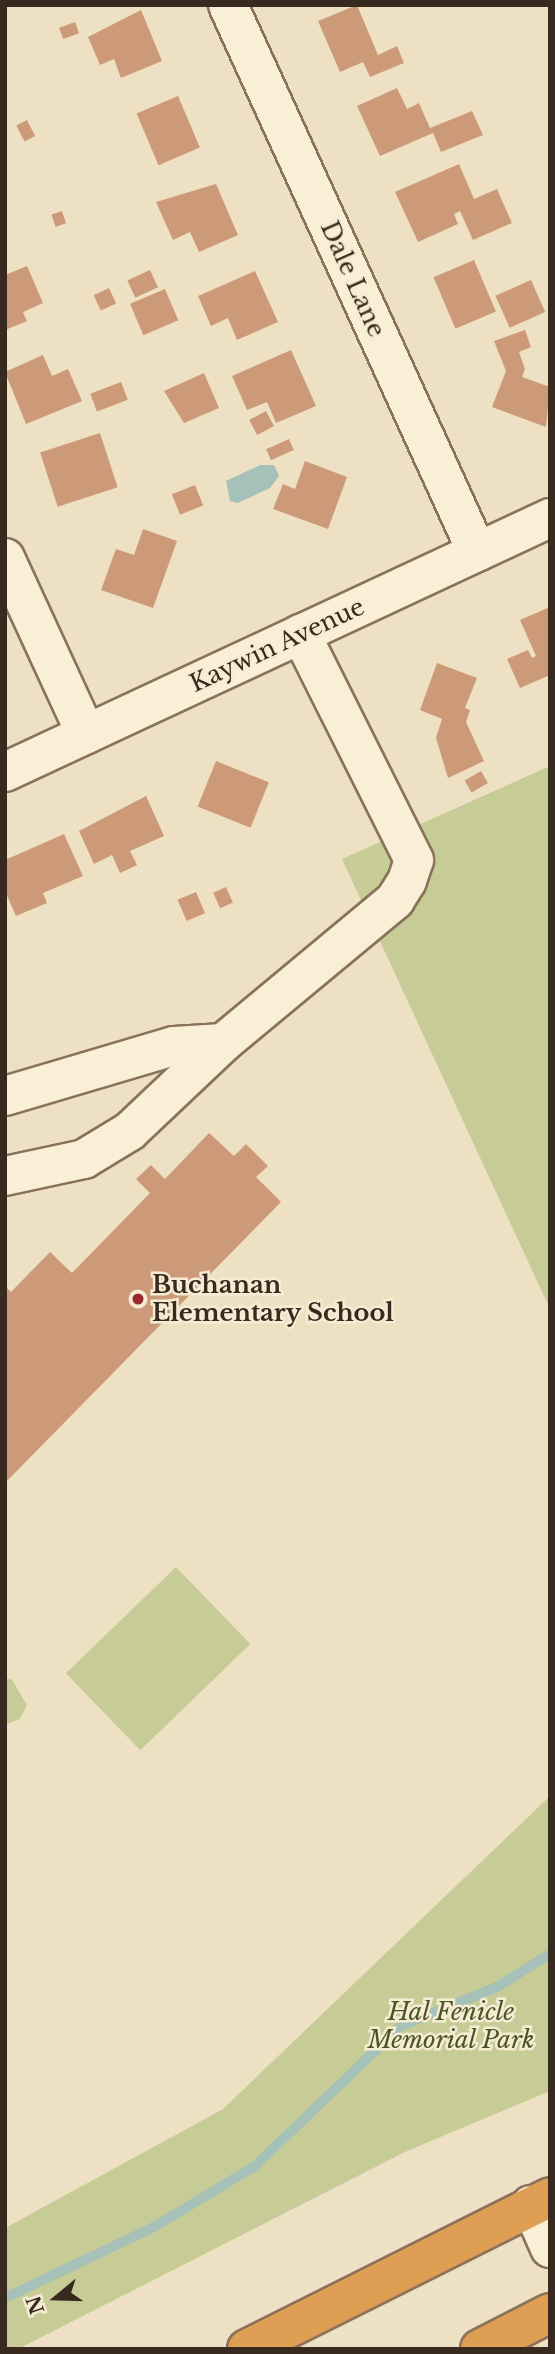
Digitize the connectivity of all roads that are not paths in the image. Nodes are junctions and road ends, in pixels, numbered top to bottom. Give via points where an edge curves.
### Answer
1 (228, 5) edge
2 (550, 518) edge
3 (477, 552) junction
4 (5, 558) edge
5 (301, 634) junction
6 (86, 734) junction
7 (5, 772) edge
8 (223, 1043) junction
9 (5, 1096) edge
10 (5, 1176) edge
11 (541, 2201) edge
12 (550, 2248) edge
13 (550, 2314) edge
14 (247, 2349) edge
15 (480, 2349) edge

1 - 3 street, Dale Lane
2 - 3 street, Kaywin Avenue
3 - 5 street, Kaywin Avenue
4 - 6 street
5 - 6 street, Kaywin Avenue
5 - 8 street via 414,860 395,900
6 - 7 street, Kaywin Avenue
8 - 9 street via 174,1046
8 - 10 street via 131,1131 84,1159
11 - 12 street
11 - 14 highway
13 - 15 highway

